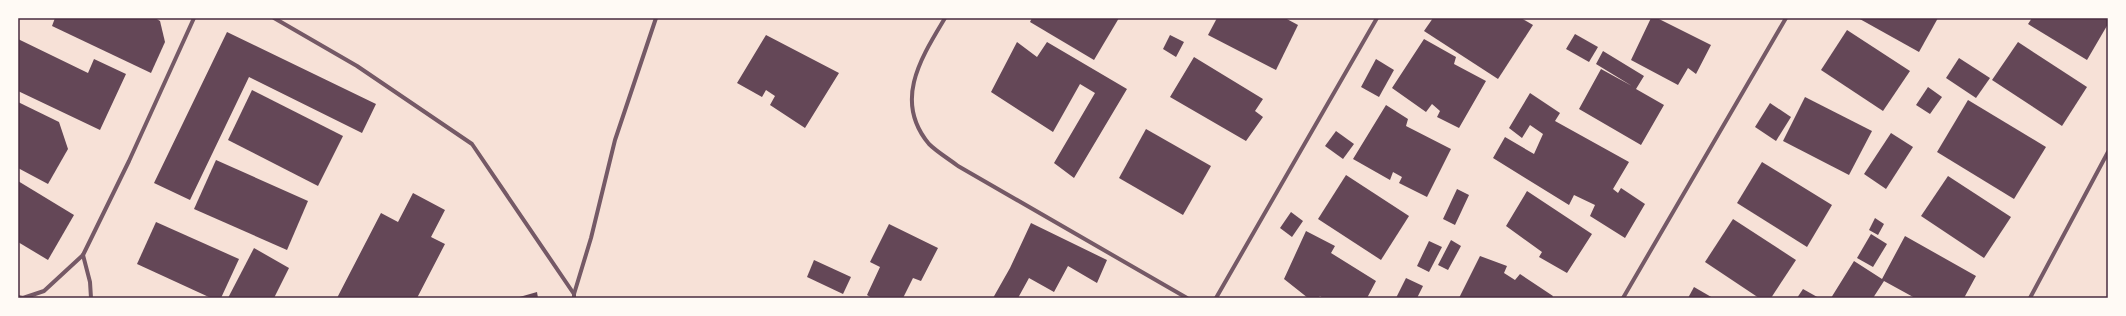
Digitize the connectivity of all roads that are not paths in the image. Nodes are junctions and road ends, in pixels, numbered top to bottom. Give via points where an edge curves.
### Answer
1 (194, 18) edge
2 (274, 18) edge
3 (656, 18) edge
4 (945, 18) edge
5 (1377, 18) edge
6 (1786, 18) edge
7 (2108, 152) edge
8 (83, 255) junction
9 (574, 296) edge
10 (18, 297) edge
11 (91, 298) edge
12 (1188, 298) edge
13 (1216, 298) edge
14 (1623, 298) edge
15 (2030, 298) edge

1 - 8 street
2 - 9 street via 357,66 472,144
3 - 9 street via 615,140
4 - 12 street via 920,59 911,90 914,120 930,144 958,166
5 - 13 street
6 - 14 street
7 - 15 street
8 - 10 street via 44,291 23,298
8 - 11 street

